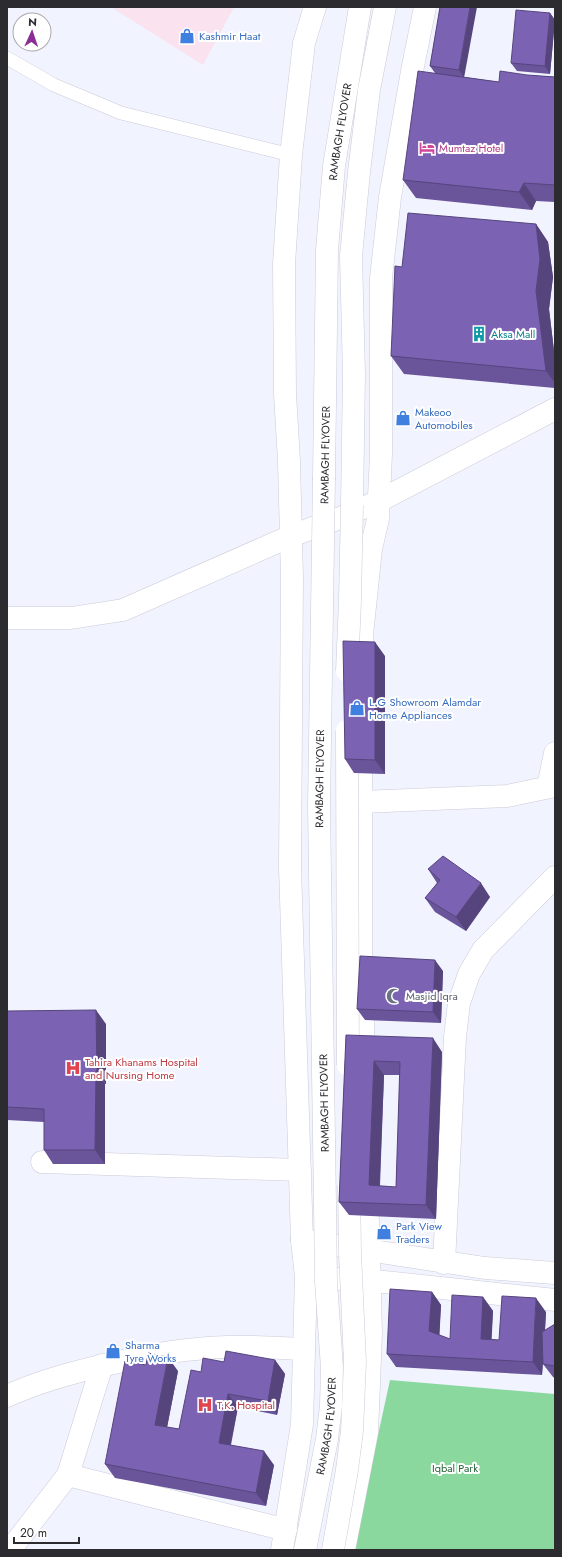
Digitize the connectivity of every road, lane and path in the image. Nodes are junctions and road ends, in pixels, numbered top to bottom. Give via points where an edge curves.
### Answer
1 (315, 7) edge
2 (360, 7) edge
3 (385, 7) edge
4 (425, 7) edge
5 (7, 58) edge
6 (291, 155) junction
7 (555, 409) edge
8 (379, 500) junction
9 (291, 536) junction
10 (7, 618) edge
11 (354, 701) junction
12 (555, 753) edge
13 (552, 787) edge
14 (361, 802) junction
15 (555, 877) edge
16 (42, 1162) edge
17 (300, 1170) junction
18 (302, 1240) junction
19 (369, 1251) junction
20 (444, 1263) junction
21 (555, 1273) edge
22 (306, 1277) junction
23 (369, 1281) junction
24 (555, 1300) edge
25 (304, 1349) junction
26 (102, 1365) junction
27 (7, 1396) edge
28 (68, 1475) junction
29 (284, 1540) edge
30 (10, 1550) edge
31 (305, 1550) edge
32 (333, 1550) edge
33 (344, 1550) edge

1 - 6 main road via 304,43
2 - 31 main road, RAMBAGH FLYOVER, bridge via 334,166 327,250 319,806 324,1204 332,1368 327,1439
3 - 11 main road, RAMBAGH FLYOVER, bridge via 368,90 351,256 354,375 350,601
4 - 8 main road via 390,196 381,278
5 - 6 lane via 54,85 121,113
6 - 9 main road via 284,264 284,331
7 - 8 main road
8 - 9 main road
8 - 11 main road
9 - 10 main road via 123,610 72,618
9 - 17 main road via 290,867
11 - 14 main road
11 - 14 main road, RAMBAGH FLYOVER, bridge via 357,1086
12 - 13 main road
13 - 14 main road via 507,796
15 - 20 main road via 484,950 469,974 459,1003 455,1037
16 - 17 main road
17 - 18 main road
18 - 19 main road
18 - 22 main road
19 - 20 main road
19 - 23 main road
19 - 32 main road, bridge via 358,1165 350,1253 355,1370 352,1431
20 - 21 main road
22 - 23 main road
22 - 25 main road
23 - 24 main road
23 - 33 main road via 371,1333 367,1433
25 - 26 main road via 186,1349
25 - 29 main road via 302,1424
26 - 27 main road via 59,1375
26 - 28 main road
28 - 29 main road
28 - 30 main road

